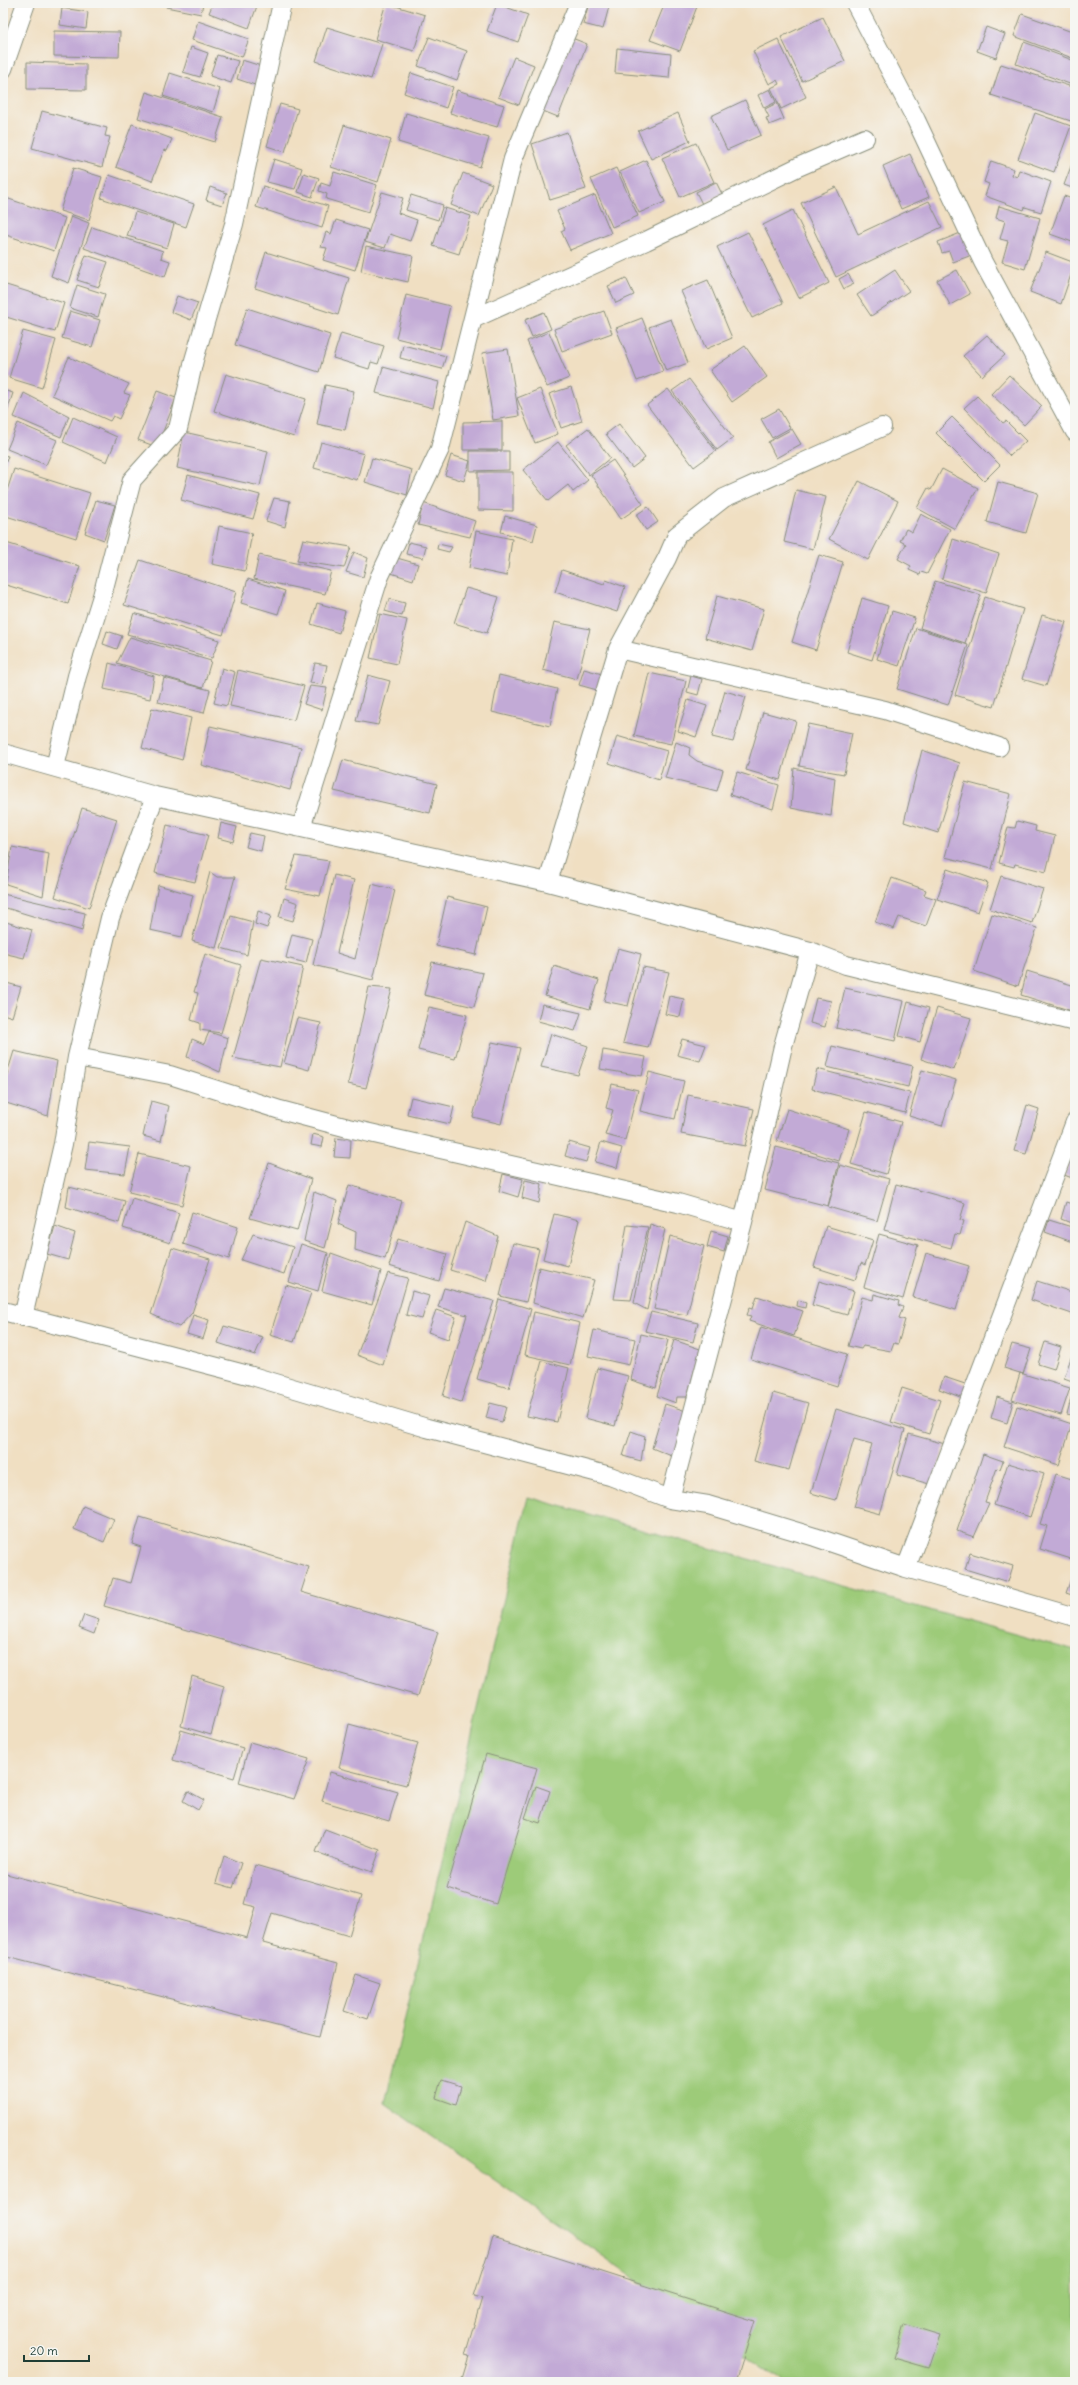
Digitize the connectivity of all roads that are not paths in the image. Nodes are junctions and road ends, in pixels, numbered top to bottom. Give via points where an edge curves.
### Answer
1 (26, 3) edge
2 (282, 3) edge
3 (579, 3) edge
4 (855, 3) edge
5 (3, 69) edge
6 (865, 138) dead end
7 (475, 318) junction
8 (882, 426) dead end
9 (1075, 432) edge
10 (618, 649) junction
11 (999, 747) dead end
12 (3, 753) edge
13 (55, 767) junction
14 (155, 796) junction
15 (301, 828) junction
16 (548, 882) junction
17 (810, 951) junction
18 (1075, 1022) edge
19 (77, 1056) junction
20 (1075, 1122) edge
21 (743, 1222) junction
22 (3, 1311) edge
23 (23, 1317) junction
24 (670, 1499) junction
25 (906, 1568) junction
26 (1075, 1617) edge

1 - 5 street
2 - 13 street via 234,224 194,360 178,429 132,480 102,596 77,676
3 - 7 street via 513,159
4 - 9 street via 916,120 983,262
6 - 7 street
7 - 15 street via 440,449 379,578
8 - 10 street via 724,498 677,534 668,558
10 - 11 street via 885,710
10 - 16 street
12 - 13 street
13 - 14 street
14 - 15 street
14 - 19 street via 110,918
15 - 16 street
16 - 17 street
17 - 18 street via 846,965
17 - 21 street via 783,1046
19 - 21 street via 170,1075 280,1110 348,1128 678,1203
19 - 23 street via 64,1144
20 - 25 street
21 - 24 street
22 - 23 street
23 - 24 street via 252,1376 427,1428 610,1476
24 - 25 street via 708,1506 769,1523
25 - 26 street

